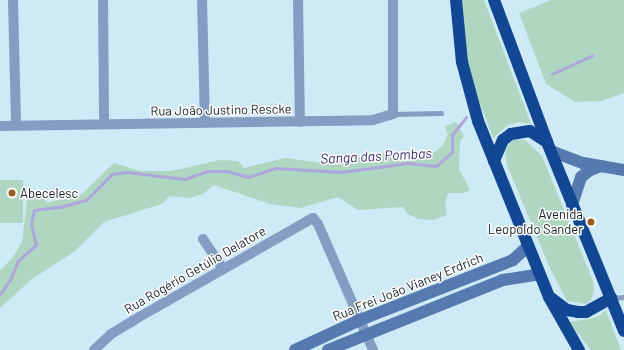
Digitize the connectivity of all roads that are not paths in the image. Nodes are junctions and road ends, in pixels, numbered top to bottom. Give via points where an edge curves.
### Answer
1 (13, 0) edge
2 (103, 0) edge
3 (202, 0) edge
4 (298, 0) edge
5 (393, 0) edge
6 (456, 0) edge
7 (494, 0) edge
8 (441, 113) dead end
9 (393, 114) junction
10 (205, 122) junction
11 (300, 122) junction
12 (104, 124) junction
13 (0, 126) edge
14 (16, 126) junction
15 (549, 146) junction
16 (494, 160) junction
17 (601, 166) junction
18 (624, 170) edge
19 (572, 205) junction
20 (203, 239) dead end
21 (528, 246) junction
22 (223, 269) junction
23 (540, 274) junction
24 (549, 297) junction
25 (624, 297) edge
26 (611, 298) junction
27 (360, 320) junction
28 (624, 331) edge
29 (366, 333) junction
30 (94, 350) edge
31 (295, 350) edge
32 (328, 350) edge
33 (373, 350) edge
34 (579, 350) edge

1 - 14 street
2 - 12 street
3 - 10 street
4 - 11 street
5 - 9 street
6 - 16 highway via 466,80
7 - 15 highway
8 - 9 lane, Rua João Justino Rescke
9 - 11 street, Rua João Justino Rescke via 373,120
10 - 11 street, Rua João Justino Rescke
10 - 12 street, Rua João Justino Rescke
12 - 14 street, Rua João Justino Rescke
13 - 14 street, Rua João Justino Rescke
15 - 16 highway via 530,131 511,134 503,140
15 - 17 street via 577,161
15 - 19 highway
16 - 21 highway
17 - 18 street
17 - 19 street via 581,177
19 - 26 highway
20 - 22 street
21 - 23 highway
21 - 27 street, Rua Frei João Vianey Erdrich via 513,260
22 - 27 street, Rua Rogério Getúlio Delatore via 313,218 318,224
22 - 30 street, Rua Rogério Getúlio Delatore via 111,334
23 - 24 highway
23 - 29 street, Rua Frei João Vianey Erdrich via 503,280
24 - 26 highway via 567,310 578,312 590,310
24 - 34 highway
25 - 26 lane
26 - 28 highway
27 - 29 street
27 - 31 street, Rua Frei João Vianey Erdrich
29 - 32 street, Rua Frei João Vianey Erdrich
29 - 33 street

